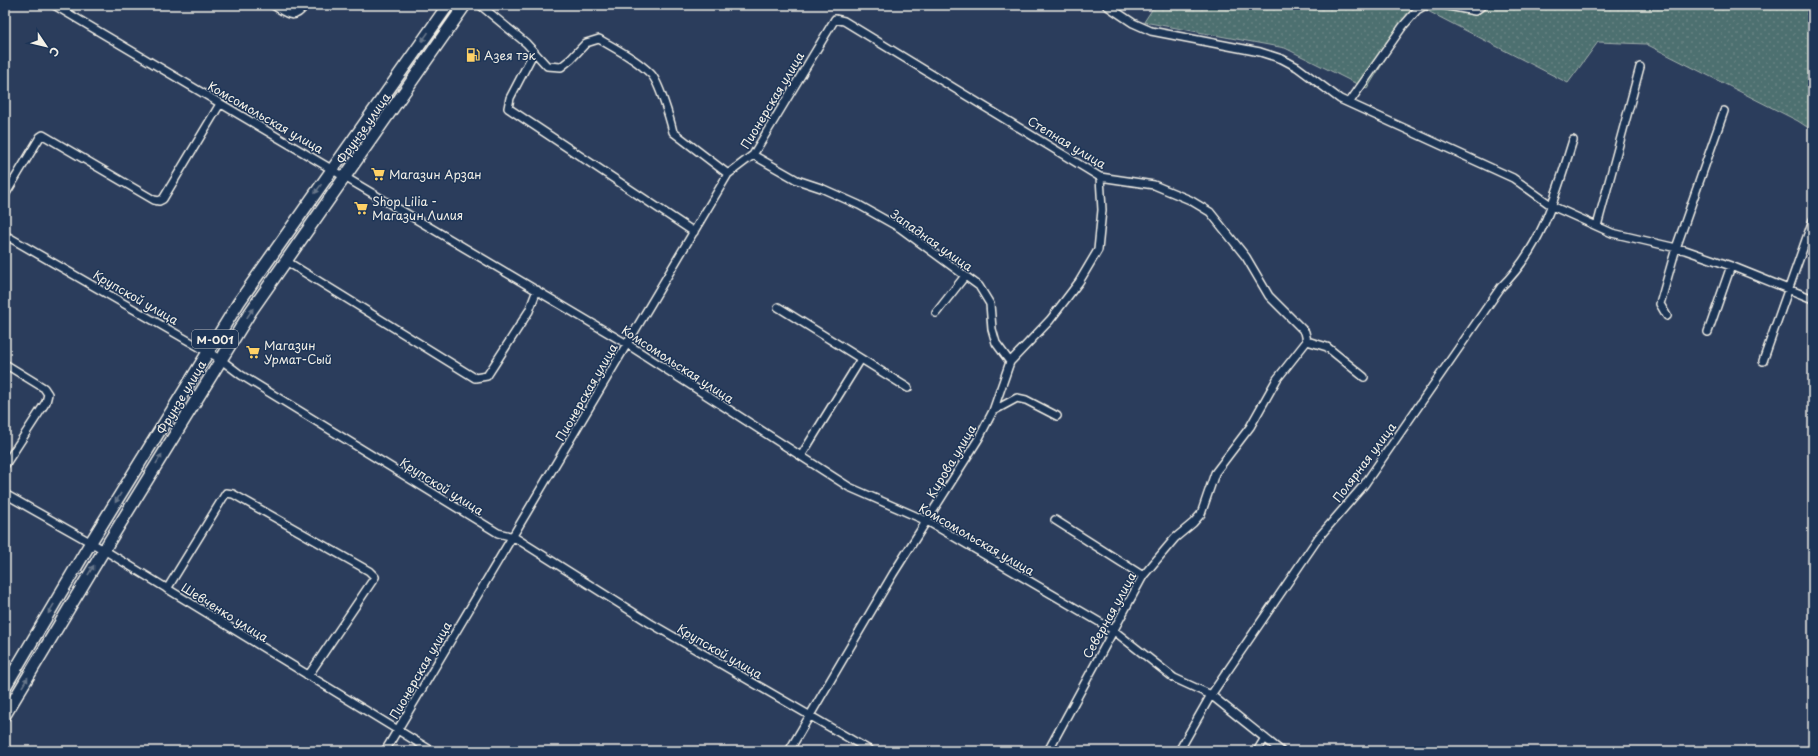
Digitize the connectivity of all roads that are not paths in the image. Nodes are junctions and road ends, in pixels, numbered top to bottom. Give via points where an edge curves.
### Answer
1 (54, 5) edge
2 (272, 5) edge
3 (305, 5) edge
4 (448, 5) edge
5 (465, 5) edge
6 (480, 5) edge
7 (1106, 5) edge
8 (1437, 5) edge
9 (1443, 5) edge
10 (1483, 5) edge
11 (844, 21) joint
12 (534, 52) junction
13 (1640, 67) dead end
14 (1349, 103) junction
15 (220, 104) junction
16 (1724, 111) dead end
17 (1573, 140) dead end
18 (753, 155) junction
19 (333, 169) junction
20 (728, 174) junction
21 (345, 176) junction
22 (1100, 177) junction
23 (5, 195) edge
24 (1552, 206) junction
25 (1813, 220) edge
26 (1598, 226) junction
27 (694, 232) junction
28 (5, 235) edge
29 (1676, 248) junction
30 (286, 261) junction
31 (1732, 266) junction
32 (964, 276) junction
33 (1788, 289) junction
34 (537, 290) junction
35 (1813, 298) edge
36 (778, 307) dead end
37 (936, 312) dead end
38 (1667, 316) dead end
39 (1708, 332) dead end
40 (1306, 341) junction
41 (627, 344) junction
42 (207, 352) junction
43 (220, 359) junction
44 (861, 359) junction
45 (1010, 362) junction
46 (1763, 362) dead end
47 (5, 364) edge
48 (1364, 377) dead end
49 (908, 388) dead end
50 (993, 411) junction
51 (1057, 416) dead end
52 (801, 456) junction
53 (5, 465) edge
54 (5, 494) edge
55 (1055, 520) dead end
56 (927, 521) junction
57 (514, 538) junction
58 (91, 542) junction
59 (104, 550) junction
60 (1143, 576) junction
61 (167, 589) junction
62 (1113, 630) junction
63 (308, 676) junction
64 (5, 688) edge
65 (1211, 695) junction
66 (810, 714) junction
67 (5, 715) edge
68 (398, 731) junction
69 (1265, 738) junction
70 (385, 751) edge
71 (432, 751) edge
72 (789, 751) edge
73 (871, 751) edge
74 (1048, 751) edge
75 (1179, 751) edge
76 (1257, 751) edge
77 (1281, 751) edge

1 - 15 street, Комсомольская улица
2 - 3 street via 295,16
4 -> 19 main road, Фрунзе улица / M-001
5 - 21 main road, Фрунзе улица / M-001
6 - 12 street
7 - 14 street via 1133,23 1151,31 1260,52 1282,59
8 - 14 street via 1424,6 1417,10
9 - 10 street via 1476,11
11 - 18 street, Пионерская улица via 835,19 829,26
11 - 22 street, Степная улица
12 - 20 street via 547,66 561,67 586,43 599,39 624,54 652,74 673,132
12 - 27 street via 510,98 508,108
13 - 26 street
14 - 24 street via 1513,178
15 - 19 street, Комсомольская улица
15 - 23 street via 163,199 159,201 43,135
16 - 29 street
17 - 24 street, Полярная улица
18 - 20 street, Пионерская улица
18 - 32 street, Западная улица via 797,180 859,205 900,228
19 - 21 street, Комсомольская улица
19 -> 42 main road, Фрунзе улица / M-001
20 - 27 street, Пионерская улица
21 - 30 main road, Фрунзе улица / M-001
21 - 34 street, Комсомольская улица
22 - 40 street, Степная улица via 1154,185 1190,200 1210,212 1246,257 1269,296 1305,332
22 - 45 street, Кирова улица via 1102,210 1098,250 1079,282 1050,320
24 - 26 street
24 - 65 street, Полярная улица via 1538,238 1513,276 1501,288 1364,485 1319,537
25 - 33 street
26 - 29 street via 1612,233
27 - 41 street, Пионерская улица
28 - 42 street, Крупской улица
29 - 31 street
29 - 38 street via 1660,304
30 - 34 street via 476,378 487,376 529,310
43 -> 30 main road, Фрунзе улица / M-001
31 - 33 street
31 - 39 street
32 - 37 street
32 - 45 street, Западная улица via 979,286 990,304 996,343
33 - 35 street
33 - 46 street
34 - 41 street, Комсомольская улица
36 - 44 street
40 - 48 street via 1327,347
40 - 60 street, Северная улица via 1277,379 1250,427 1215,473 1201,514
41 - 52 street, Комсомольская улица
41 - 57 street, Пионерская улица
42 - 43 street, Крупской улица
42 -> 58 main road, Фрунзе улица / M-001
43 - 57 street, Крупской улица via 241,375 498,533
59 -> 43 main road, Фрунзе улица / M-001
44 - 49 street
44 - 52 street
45 - 50 street, Кирова улица
47 - 53 street via 44,388 48,394 46,402
50 - 51 street via 1017,398
50 - 56 street, Кирова улица via 980,438
52 - 56 street, Комсомольская улица via 849,487
54 - 58 street, Шевченко улица
55 - 60 street
56 - 62 street, Комсомольская улица
56 - 66 street, Кирова улица
57 - 66 street, Крупской улица via 650,623
57 - 68 street, Пионерская улица via 455,632
58 - 59 street, Шевченко улица
58 -> 64 main road, Фрунзе улица / M-001
59 - 61 street, Шевченко улица
67 -> 59 main road, Фрунзе улица / M-001
60 - 62 street, Северная улица
61 - 63 street, Шевченко улица
61 - 63 street via 226,493 234,494 369,571 375,576
62 - 65 street, Комсомольская улица via 1174,678
62 - 74 street, Северная улица
63 - 68 street, Шевченко улица
65 - 69 street, Комсомольская улица
65 - 75 street, Полярная улица
66 - 72 street, Кирова улица
66 - 73 street, Крупской улица
68 - 70 street, Пионерская улица
68 - 71 street, Шевченко улица
69 - 76 street
69 - 77 street, Комсомольская улица

